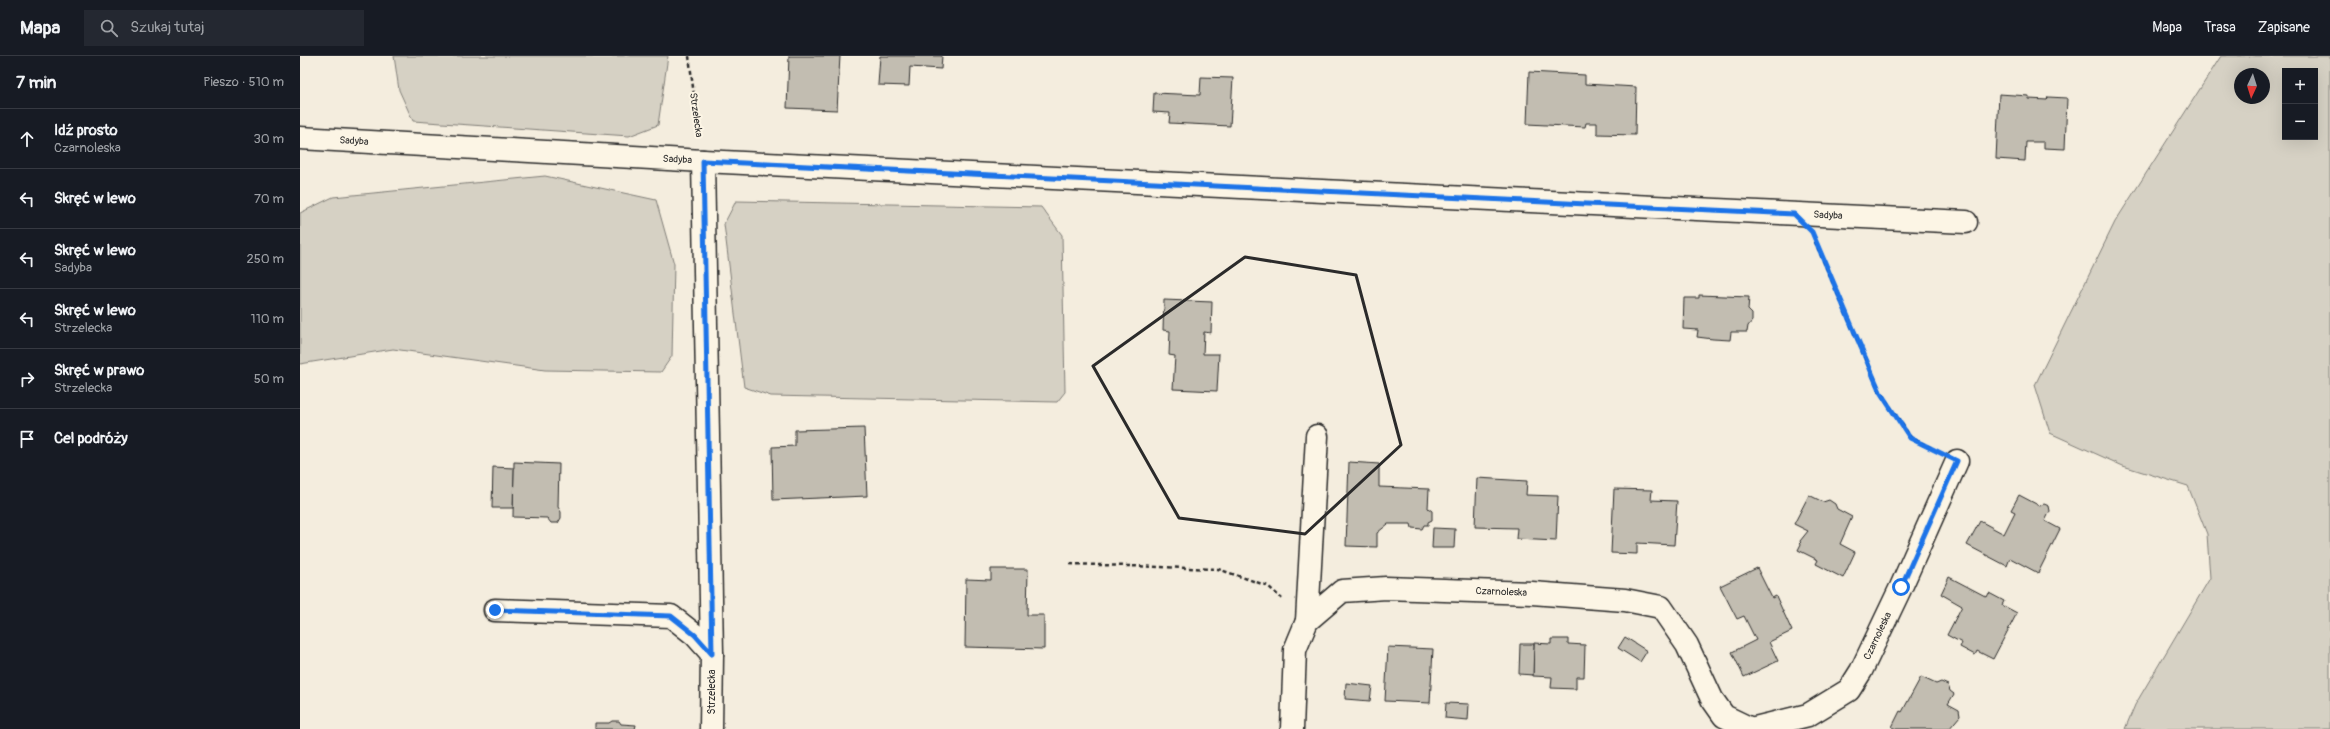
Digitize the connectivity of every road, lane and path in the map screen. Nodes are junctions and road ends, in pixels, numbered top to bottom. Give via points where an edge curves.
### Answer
1 (689, 56) edge
2 (300, 138) edge
3 (703, 161) junction
4 (1794, 214) junction
5 (1966, 222) dead end
6 (1318, 436) dead end
7 (1957, 461) joint
8 (1070, 564) dead end
9 (495, 610) dead end
10 (1307, 621) junction
11 (712, 654) junction
12 (712, 729) edge
13 (1292, 729) edge
14 (1751, 729) edge

1 - 3 path, Strzelecka
2 - 3 street, Sadyba
3 - 4 street, Sadyba
3 - 11 street, Strzelecka
4 - 5 street, Sadyba
4 - 7 path via 1812,232 1880,392 1910,438
6 - 10 street
7 - 14 street, Czarnoleska via 1901,587 1861,671 1849,690 1808,715
8 - 10 path via 1218,569 1268,586
9 - 11 street via 671,616 695,635
10 - 13 street, Czarnoleska via 1295,650
10 - 14 street, Czarnoleska via 1342,591 1386,588 1555,595 1626,600 1661,607 1687,645 1712,699 1724,716
11 - 12 street, Strzelecka

